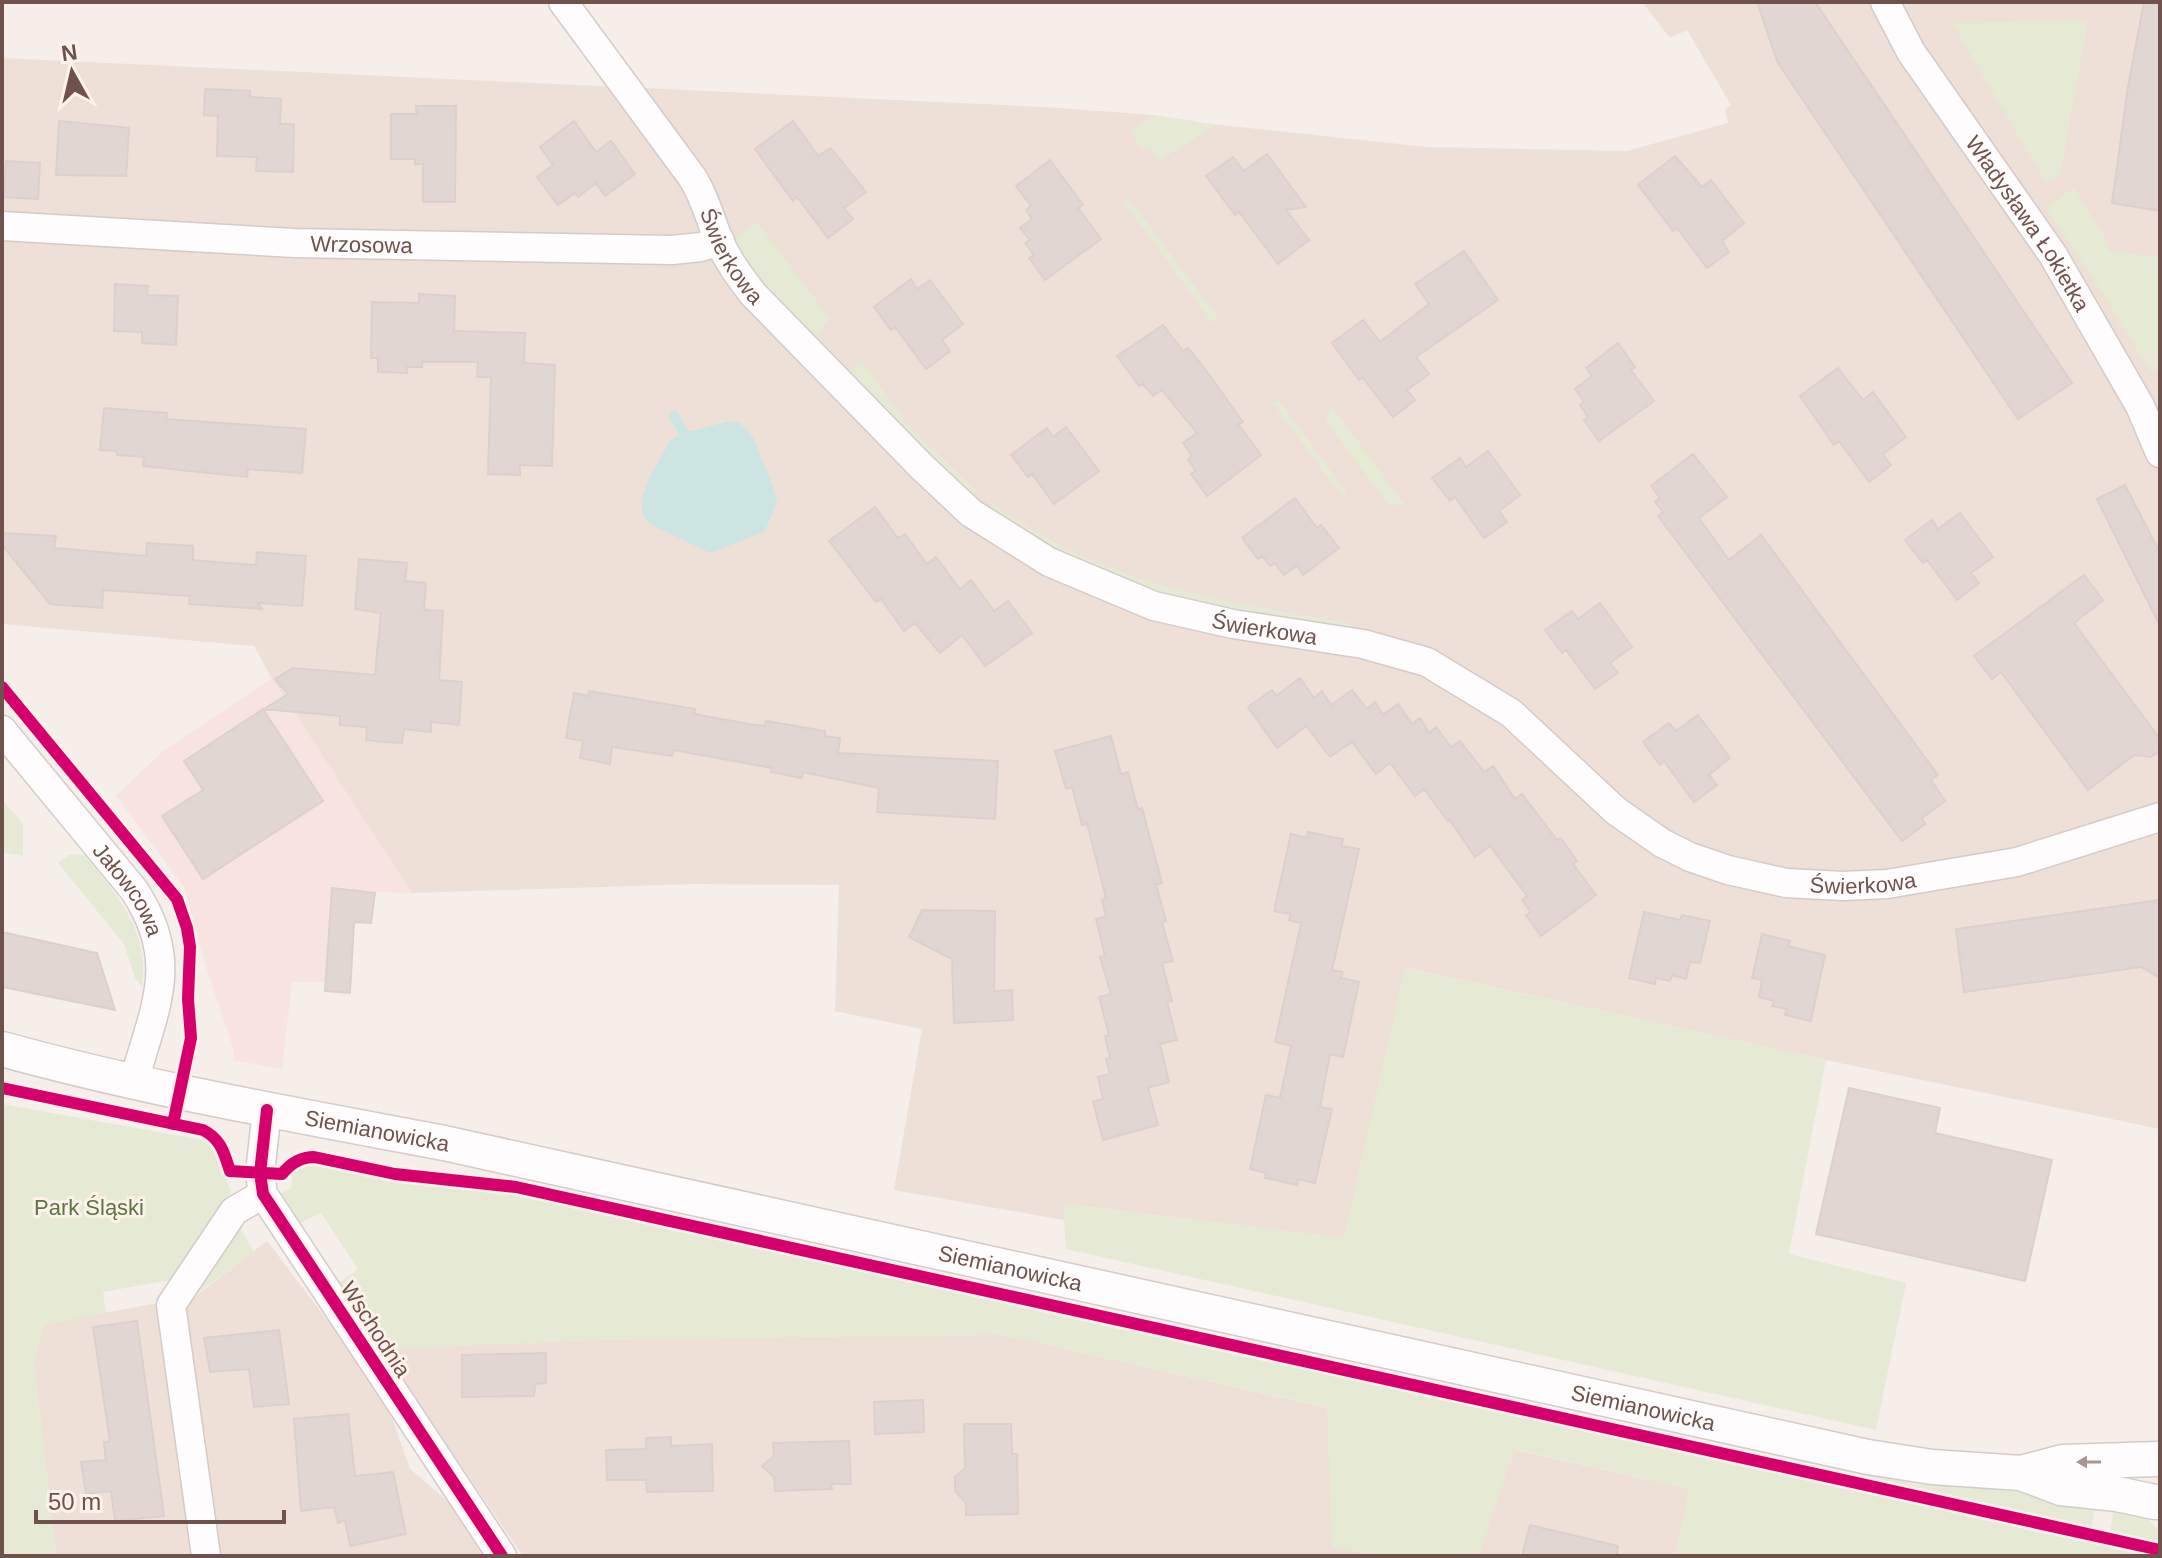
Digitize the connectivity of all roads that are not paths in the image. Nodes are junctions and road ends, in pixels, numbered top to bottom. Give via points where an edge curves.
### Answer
1 (563, 2) edge
2 (1885, 2) edge
3 (2, 226) edge
4 (720, 241) junction
5 (2160, 453) edge
6 (2, 730) edge
7 (2160, 817) edge
8 (2, 1049) edge
9 (134, 1081) junction
10 (267, 1110) junction
11 (263, 1194) junction
12 (2159, 1458) edge
13 (2021, 1473) junction
14 (2157, 1506) edge
15 (206, 1556) edge
16 (502, 1556) edge

1 - 4 street, Świerkowa via 692,177
2 - 5 street, Władysława Łokietka via 1911,52 2053,255 2140,406
3 - 4 street, Wrzosowa via 309,244 672,250
4 - 7 street, Świerkowa via 753,294 971,513 1049,562 1154,606 1363,644 1427,662 1511,713 1616,811 1690,857 1786,883 1887,884 2017,862
6 - 9 street, Jałowcowa via 152,919 160,947 159,991
8 - 9 street, Siemianowicka
9 - 10 street, Siemianowicka
10 - 11 street
10 - 13 street, Siemianowicka via 444,1143 1868,1457 1944,1469
11 - 15 street via 234,1211 171,1305
11 - 16 street, Wschodnia
12 -> 13 street, Siemianowicka via 2063,1462
12 - 14 street via 2152,1480
13 - 14 street, Siemianowicka via 2061,1488 2117,1494

